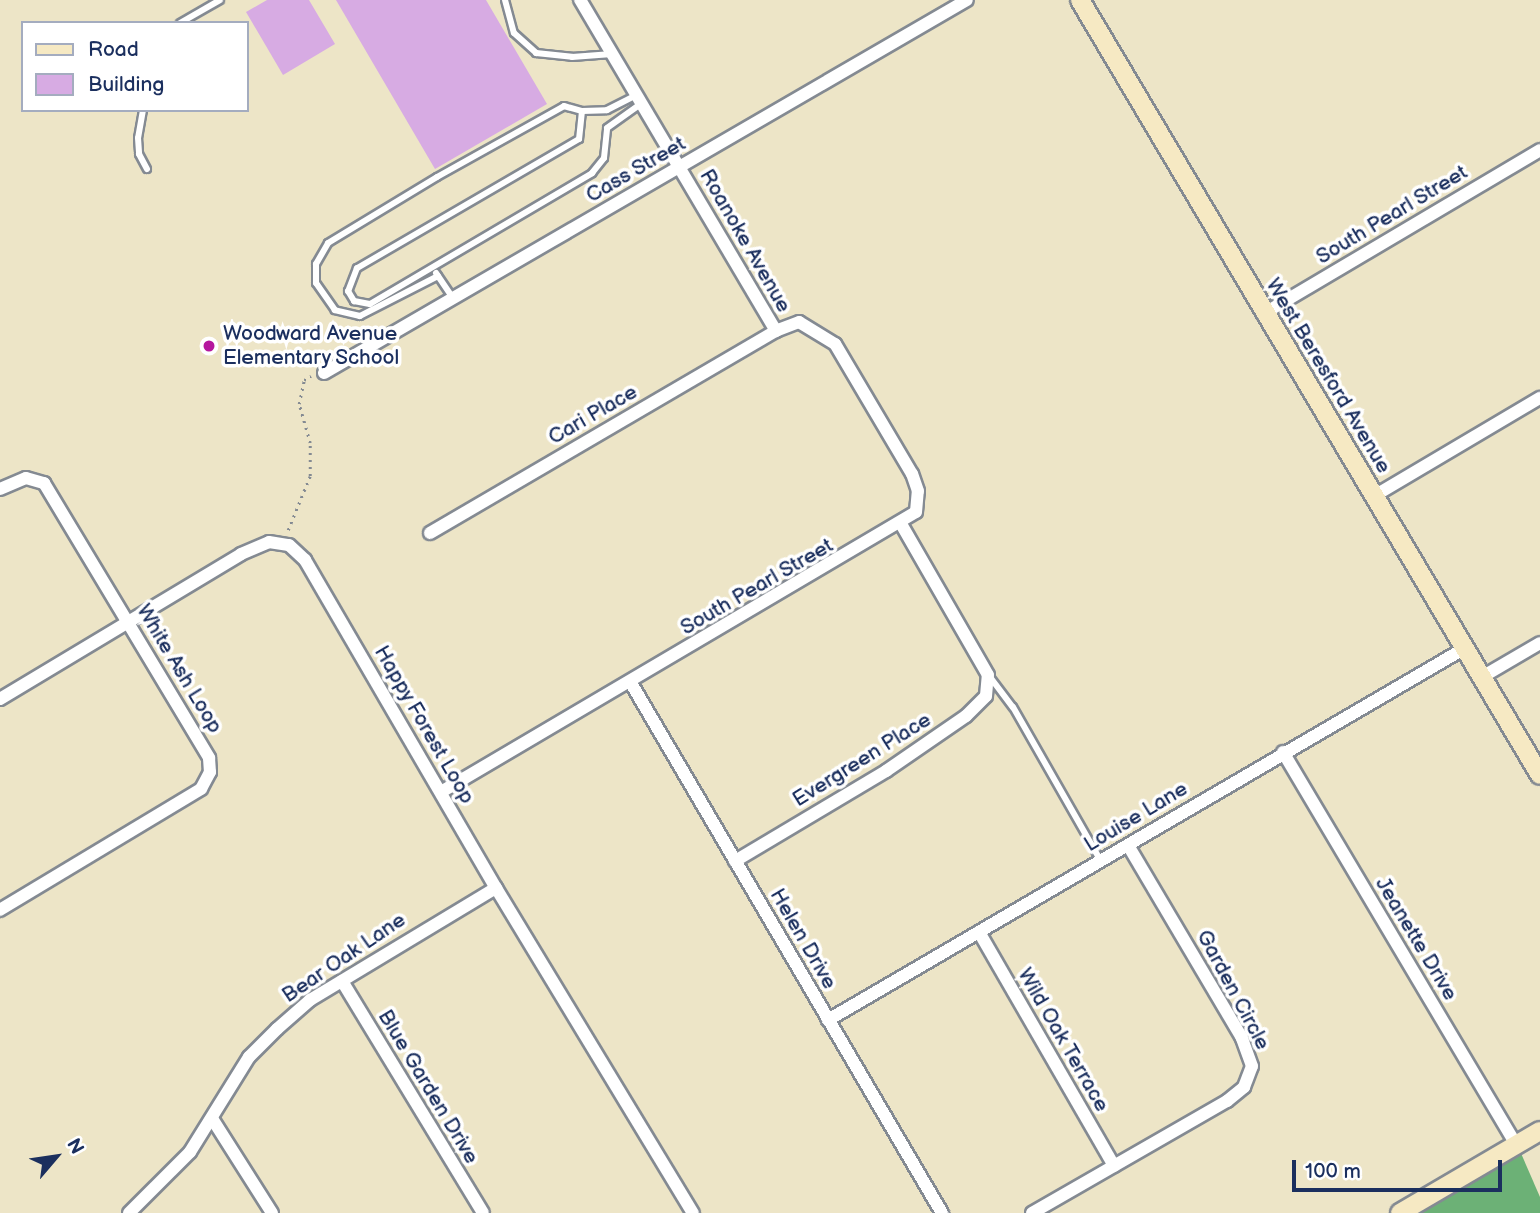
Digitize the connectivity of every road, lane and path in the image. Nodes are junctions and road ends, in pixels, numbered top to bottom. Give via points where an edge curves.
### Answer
1 (220, 0) edge
2 (505, 0) edge
3 (580, 0) edge
4 (967, 0) edge
5 (1080, 0) edge
6 (183, 21) edge
7 (612, 54) junction
8 (639, 99) junction
9 (582, 111) junction
10 (143, 112) edge
11 (1540, 150) edge
12 (680, 168) junction
13 (147, 169) dead end
14 (433, 269) junction
15 (438, 276) junction
16 (452, 298) junction
17 (1263, 314) junction
18 (776, 331) junction
19 (324, 373) joint
20 (1540, 398) edge
21 (0, 489) edge
22 (1374, 496) junction
23 (901, 524) junction
24 (288, 530) dead end
25 (429, 533) dead end
26 (129, 623) junction
27 (1540, 643) edge
28 (1465, 648) junction
29 (988, 675) junction
30 (1482, 677) junction
31 (631, 683) junction
32 (0, 699) edge
33 (1283, 752) junction
34 (1540, 775) edge
35 (441, 792) junction
36 (1128, 845) junction
37 (735, 861) junction
38 (1101, 861) junction
39 (496, 888) junction
40 (0, 910) edge
41 (979, 932) junction
42 (341, 981) junction
43 (828, 1020) junction
44 (213, 1120) junction
45 (1540, 1131) edge
46 (1516, 1145) junction
47 (1114, 1166) junction
48 (129, 1213) edge
49 (272, 1213) edge
50 (483, 1213) edge
51 (693, 1213) edge
52 (942, 1213) edge
53 (1032, 1213) edge
54 (1400, 1213) edge

1 - 6 lane
2 - 7 lane via 514,33 536,53 572,57
3 - 7 street, Roanoke Avenue
4 - 12 street, Cass Street
5 - 17 street, West Beresford Avenue
7 - 8 street, Roanoke Avenue
8 - 9 lane via 607,110
8 - 12 street, Roanoke Avenue
8 - 14 lane via 607,128 604,158 592,173
9 - 14 lane via 579,139 358,268 348,291 354,301 370,304
9 - 15 lane via 564,106 544,115 328,243 316,264 316,283 335,310 360,316
10 - 13 lane via 138,146
11 - 17 street, South Pearl Street
12 - 16 street, Cass Street
12 - 18 street, Roanoke Avenue
14 - 15 lane
15 - 16 lane
16 - 19 street, Cass Street
17 - 22 street, West Beresford Avenue
18 - 23 street, Roanoke Avenue via 799,322 835,344 912,474 918,491 916,512
18 - 25 street, Cari Place
19 - 24 path via 304,380 300,391 312,463
20 - 22 street
21 - 26 street, White Ash Loop via 26,478 44,483
22 - 28 street, West Beresford Avenue
23 - 29 street
23 - 31 street, South Pearl Street
26 - 32 street, Happy Forest Loop
26 - 35 street, Happy Forest Loop via 241,554 269,542 289,545 305,560
26 - 40 street, White Ash Loop via 209,758 210,772 201,789
27 - 30 street
28 - 30 street, West Beresford Avenue
28 - 33 street, Louise Lane
29 - 37 street, Evergreen Place via 986,696 966,716 886,771
29 - 38 lane via 1013,706
30 - 34 street, West Beresford Avenue
31 - 35 street, South Pearl Street
31 - 37 street, Helen Drive
33 - 36 street, Louise Lane
33 - 46 street, Jeanette Drive
35 - 39 street, Happy Forest Loop
36 - 38 street, Louise Lane
36 - 47 street, Garden Circle via 1242,1038 1252,1066 1244,1087 1227,1101
37 - 43 street, Helen Drive
38 - 41 street, Louise Lane
39 - 42 street, Bear Oak Lane
39 - 51 street, Happy Forest Loop
41 - 43 street, Louise Lane
41 - 47 street, Wild Oak Terrace
42 - 44 street, Bear Oak Lane via 310,1000 249,1058
42 - 50 street, Blue Garden Drive
43 - 52 street, Helen Drive
44 - 48 street, Bear Oak Lane via 174,1170
44 - 49 street
45 - 46 street
46 - 54 street
47 - 53 street, Garden Circle

